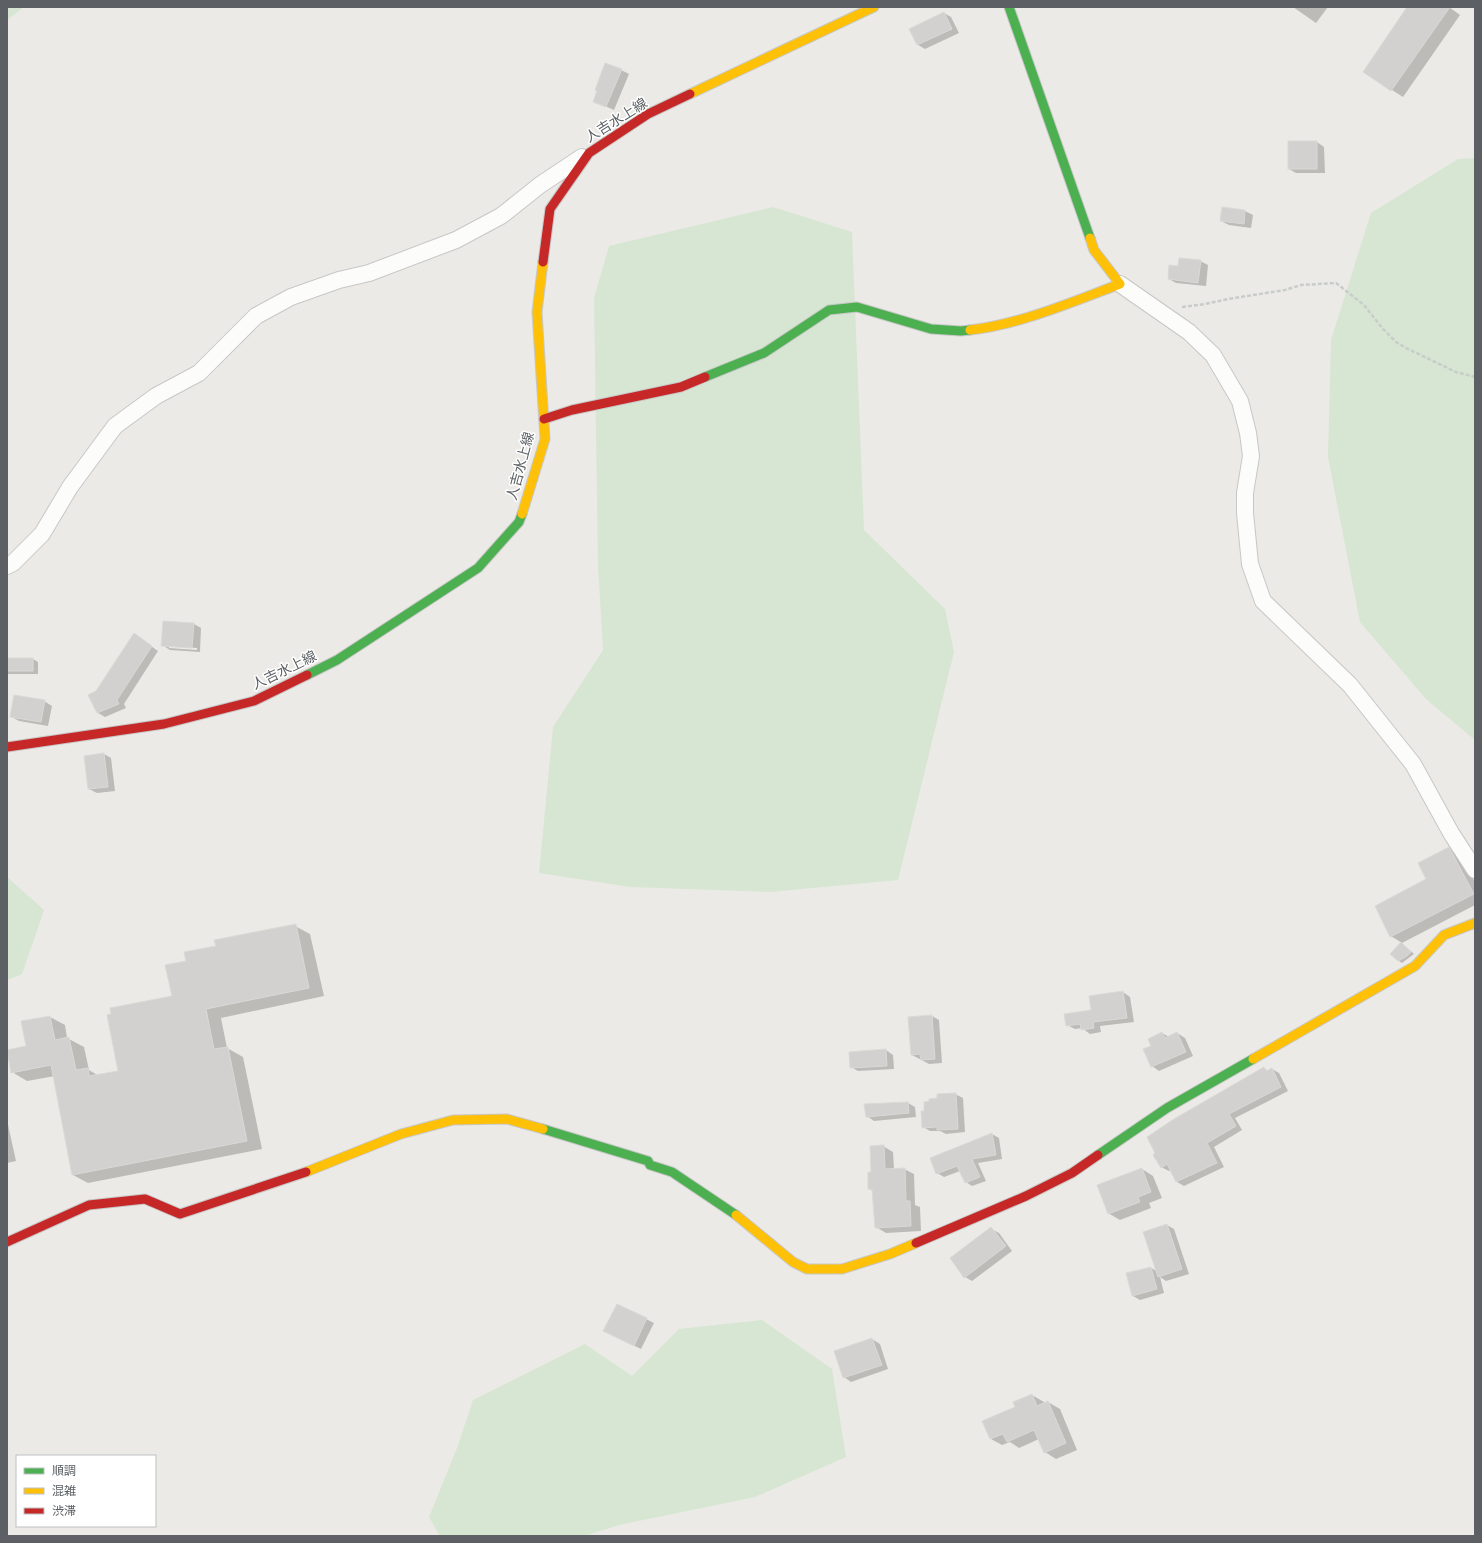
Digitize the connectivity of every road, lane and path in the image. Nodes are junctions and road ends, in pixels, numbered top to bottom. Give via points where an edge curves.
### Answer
1 (874, 7) edge
2 (1009, 7) edge
3 (589, 152) junction
4 (1120, 284) junction
5 (1156, 309) junction
6 (1475, 377) edge
7 (544, 419) junction
8 (7, 566) edge
9 (7, 747) edge
10 (1475, 870) edge
11 (1475, 923) edge
12 (7, 1242) edge

1 - 3 street, 人吉水上線 via 648,114
2 - 4 street via 1094,250
3 - 7 street, 人吉水上線 via 550,209 537,312
3 - 8 street via 540,185 501,216 456,240 369,273 339,280 291,297 256,316 199,374 156,396 115,426 70,486 42,534
4 - 5 street
4 - 7 street via 1050,310 988,328 961,331 931,329 857,307 829,310 764,354 682,387 572,410
5 - 6 path via 1205,304 1301,285 1336,283 1364,305 1396,342 1456,372
5 - 10 street via 1189,332 1213,355 1240,401 1251,456 1245,513 1250,564 1263,601 1350,685 1413,764 1450,833
7 - 9 street, 人吉水上線 via 545,439 519,522 478,568 337,660 254,701 164,724
11 - 12 street via 1444,935 1415,966 1167,1108 1072,1173 1019,1200 890,1254 842,1269 807,1269 798,1264 729,1209 672,1172 575,1138 507,1119 453,1120 401,1134 292,1177 180,1214 145,1199 89,1206

